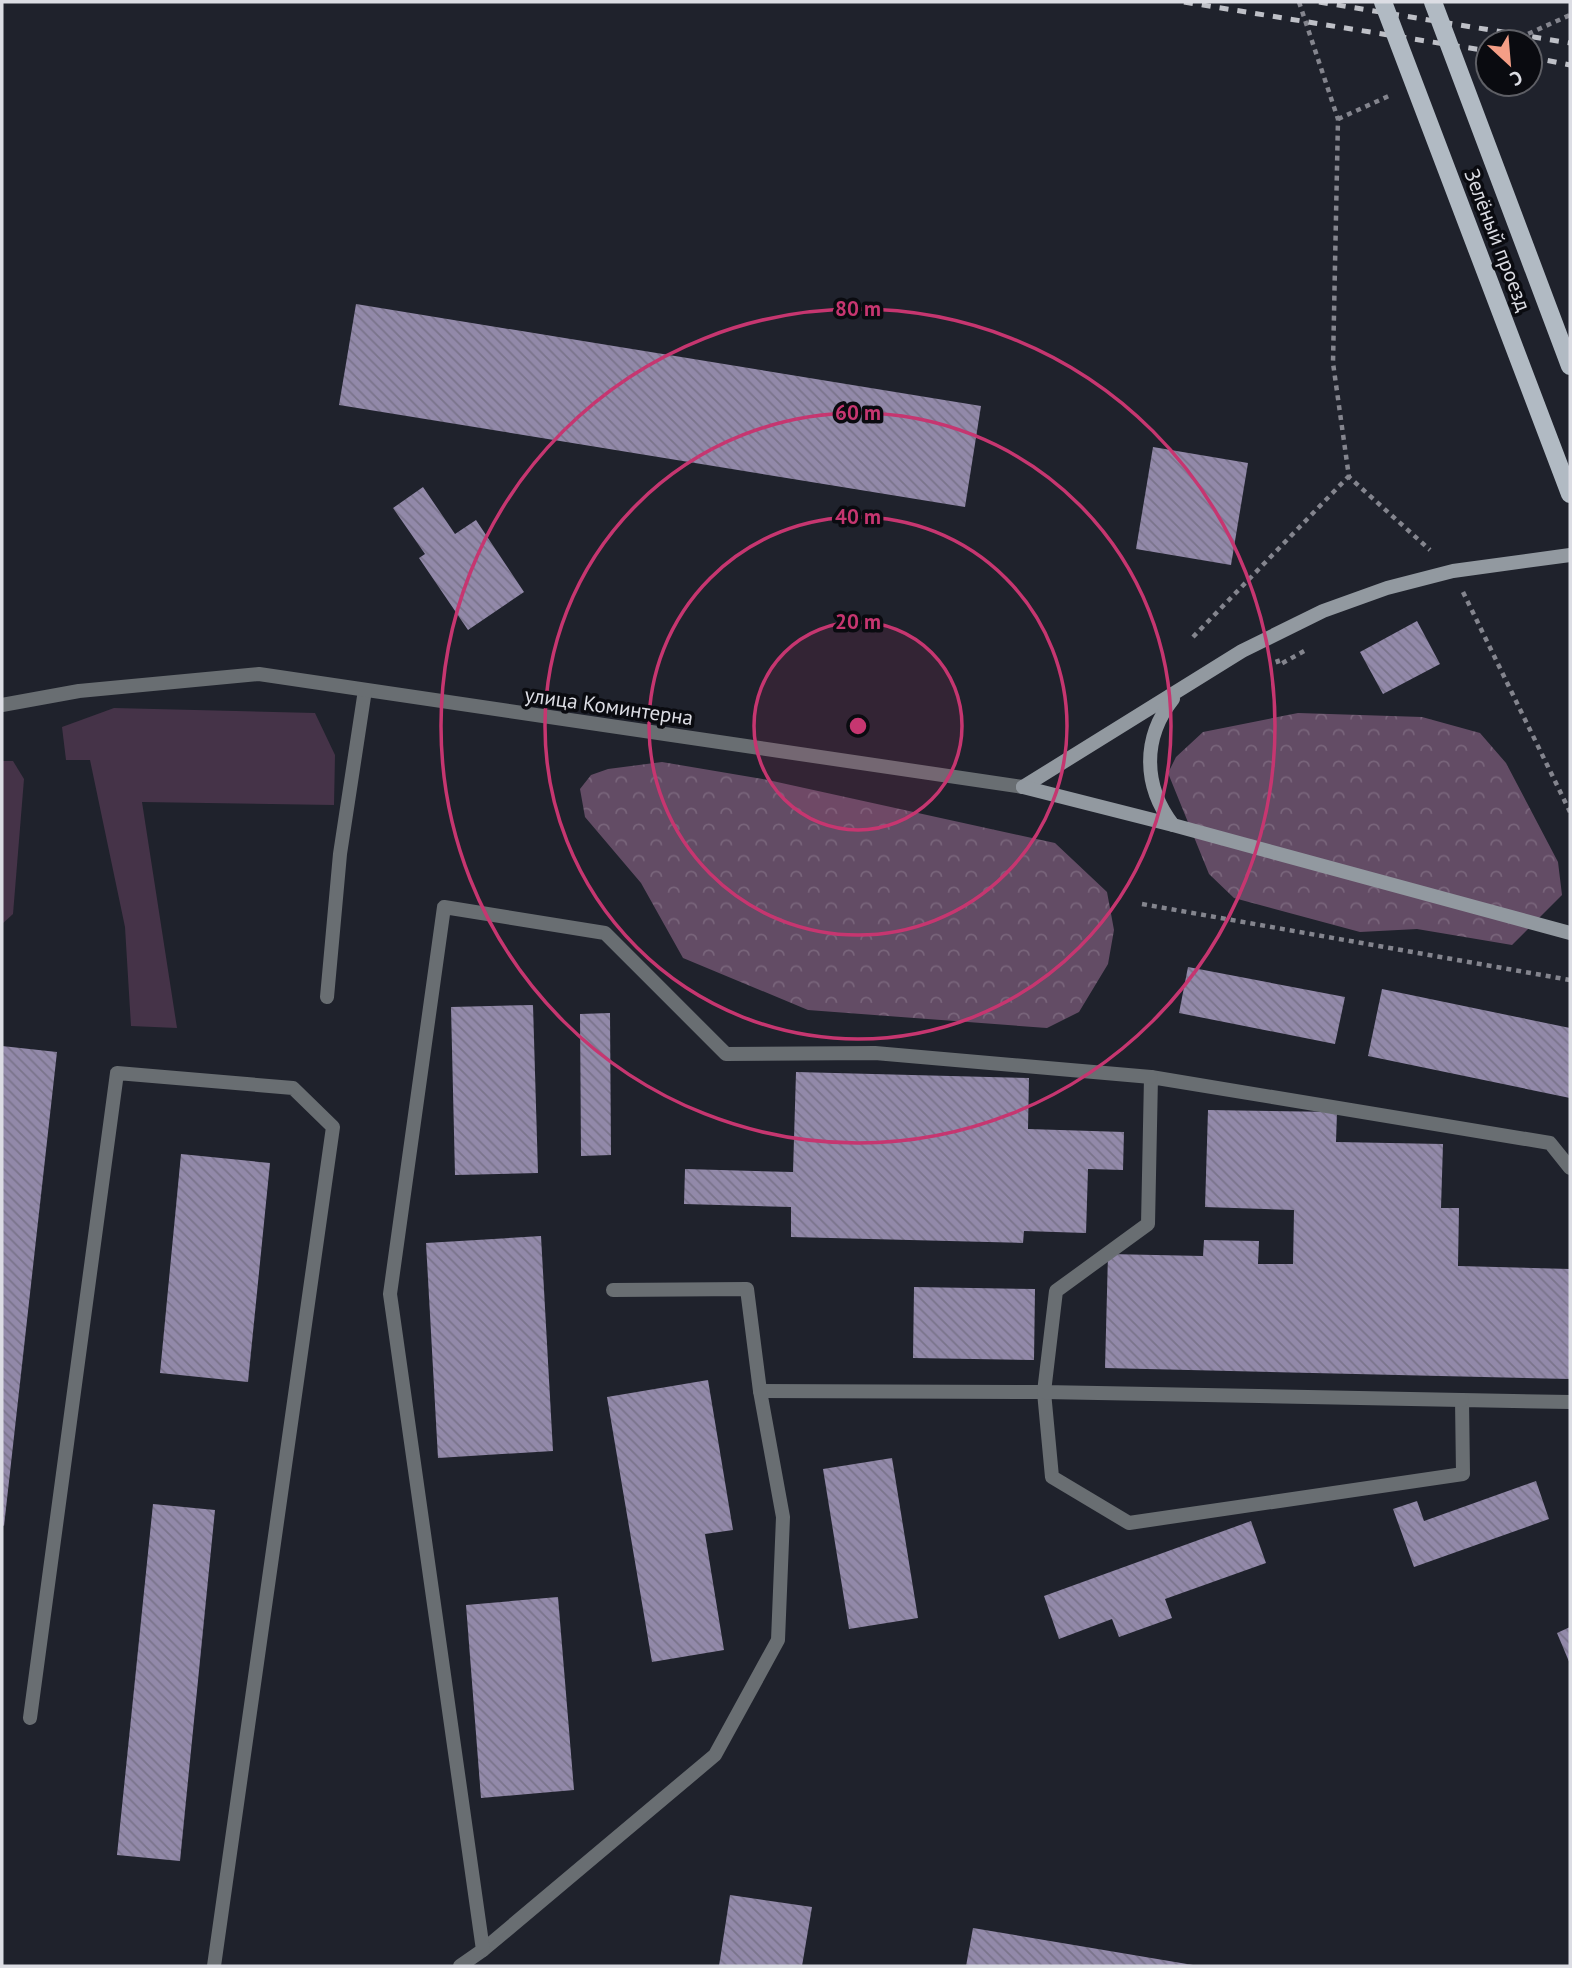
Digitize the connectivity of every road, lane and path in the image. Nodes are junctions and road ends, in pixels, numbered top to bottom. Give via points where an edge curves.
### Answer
1 (1299, 2) edge
2 (1383, 2) edge
3 (1433, 2) edge
4 (1570, 15) edge
5 (1541, 28) edge
6 (1570, 366) edge
7 (1349, 477) junction
8 (1570, 494) edge
9 (1570, 555) edge
10 (1453, 571) junction
11 (1193, 637) dead end
12 (1184, 688) junction
13 (365, 690) junction
14 (2, 705) edge
15 (1023, 788) junction
16 (1570, 811) edge
17 (1173, 825) junction
18 (1142, 904) dead end
19 (1570, 933) edge
20 (1570, 980) edge
21 (327, 997) dead end
22 (1151, 1077) junction
23 (1570, 1168) edge
24 (613, 1290) dead end
25 (760, 1391) junction
26 (1044, 1392) junction
27 (1461, 1400) junction
28 (1570, 1402) edge
29 (30, 1718) dead end
30 (483, 1950) junction
31 (214, 1966) edge
32 (460, 1966) edge

1 - 7 path via 1338,119 1333,363
2 - 8 main road, Зелёный проезд, bridge
3 - 6 main road, Зелёный проезд, bridge
4 - 5 path
7 - 10 path
7 - 11 path
9 - 10 street
10 - 12 street via 1365,594 1302,619
10 - 16 path
12 - 15 street
12 - 17 street via 1162,715 1150,748 1155,794
13 - 14 street, улица Коминтерна via 260,674 79,691
13 - 15 street, улица Коминтерна
13 - 21 street via 340,854
15 - 17 street
17 - 19 street
18 - 20 path
22 - 23 street via 1550,1143
22 - 26 street via 1149,1224 1056,1291
22 - 30 street via 875,1053 726,1054 606,933 444,907 390,1294
24 - 25 street via 747,1289
25 - 26 street
25 - 30 street via 783,1517 778,1640 715,1755
26 - 27 street
26 - 27 street via 1052,1477 1129,1523 1463,1474
27 - 28 street
29 - 31 street via 117,1073 292,1088 332,1127
30 - 32 street

